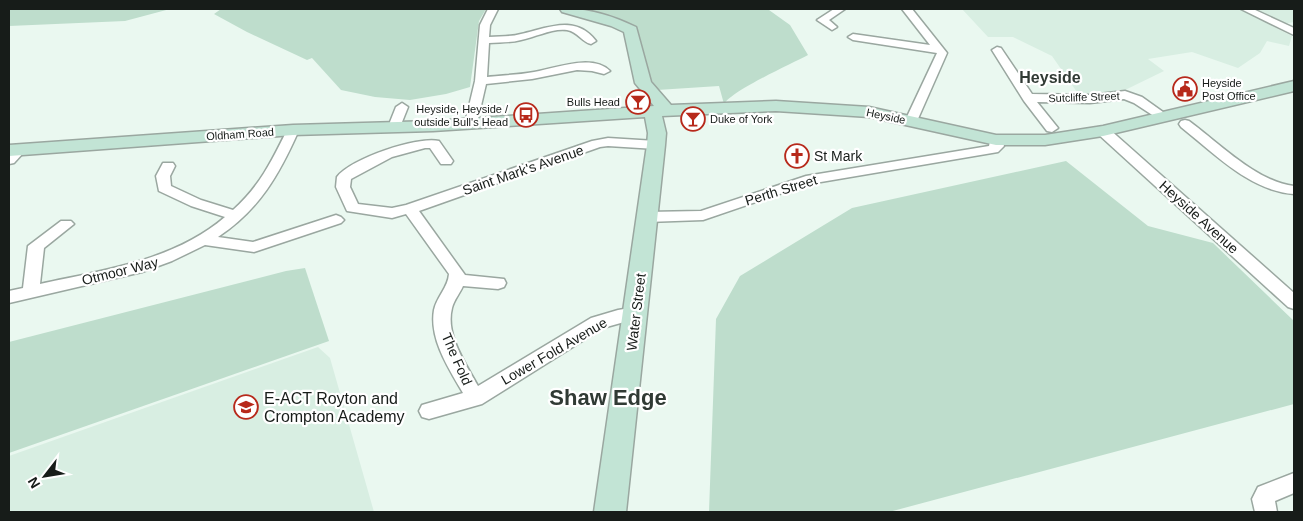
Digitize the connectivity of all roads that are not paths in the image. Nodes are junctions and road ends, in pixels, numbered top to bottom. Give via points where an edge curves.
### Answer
1 (493, 9) edge
2 (567, 9) edge
3 (840, 9) edge
4 (908, 9) edge
5 (1246, 9) edge
6 (832, 27) dead end
7 (1294, 32) edge
8 (853, 37) dead end
9 (483, 40) junction
10 (590, 41) dead end
11 (940, 50) junction
12 (997, 50) dead end
13 (600, 56) dead end
14 (591, 65) junction
15 (604, 70) dead end
16 (481, 81) junction
17 (1294, 86) edge
18 (1028, 98) junction
19 (402, 107) dead end
20 (658, 111) junction
21 (1164, 117) junction
22 (911, 122) junction
23 (471, 123) junction
24 (1185, 124) dead end
25 (394, 126) junction
26 (1052, 128) dead end
27 (292, 130) junction
28 (1103, 131) junction
29 (996, 140) junction
30 (656, 145) junction
31 (12, 154) edge
32 (446, 161) dead end
33 (168, 166) dead end
34 (1294, 190) edge
35 (410, 209) junction
36 (237, 216) junction
37 (647, 217) junction
38 (336, 220) dead end
39 (66, 224) dead end
40 (205, 240) junction
41 (457, 277) junction
42 (498, 283) dead end
43 (31, 291) junction
44 (9, 297) edge
45 (1294, 303) edge
46 (636, 313) junction
47 (475, 398) junction
48 (429, 411) dead end
49 (1294, 482) edge
50 (610, 512) edge
51 (1266, 512) edge

1 - 9 street via 485,25
2 - 20 main road via 631,30 643,83 663,106
3 - 6 street via 822,20
4 - 11 street
5 - 7 street
8 - 11 street
9 - 10 street via 521,37 547,28 562,27 579,31
9 - 16 street
11 - 22 street via 942,53
12 - 18 street
13 - 14 street
14 - 15 street
14 - 16 street via 533,76
16 - 23 street
17 - 21 main road, Heyside
18 - 21 street, Sutcliffe Street via 1090,99 1124,95
18 - 26 street
19 - 25 street
20 - 22 main road, Heyside via 806,107 860,110
20 - 23 main road, Heyside
20 - 30 main road, Water Street
21 - 28 main road, Heyside
22 - 29 main road, Heyside
23 - 25 main road, Oldham Road
24 - 34 street via 1262,181 1276,188
25 - 27 main road, Oldham Road
27 - 31 main road, Oldham Road
27 - 36 street, Otmoor Way via 263,188
28 - 29 main road, Heyside via 1054,139
28 - 45 street, Heyside Avenue
29 - 37 street, Perth Street via 997,146 993,150 806,180 703,215
30 - 35 street, Saint Mark's Avenue via 597,144
30 - 37 main road, Water Street
32 - 35 street, Saint Mark's Avenue via 436,145 430,143 368,161 344,177 343,187 352,208 392,213
33 - 36 street via 163,176 164,188 196,203
35 - 41 street
36 - 40 street, Otmoor Way
37 - 46 main road, Water Street
38 - 40 street via 254,247
39 - 43 street via 36,246
40 - 43 street, Otmoor Way via 159,262
41 - 42 street
41 - 47 street, The Fold via 443,310 443,325 447,341
43 - 44 street, Otmoor Way
46 - 47 street, Lower Fold Avenue via 597,323
46 - 50 main road, Water Street
47 - 48 street, The Fold
49 - 51 street via 1266,494 1263,500

